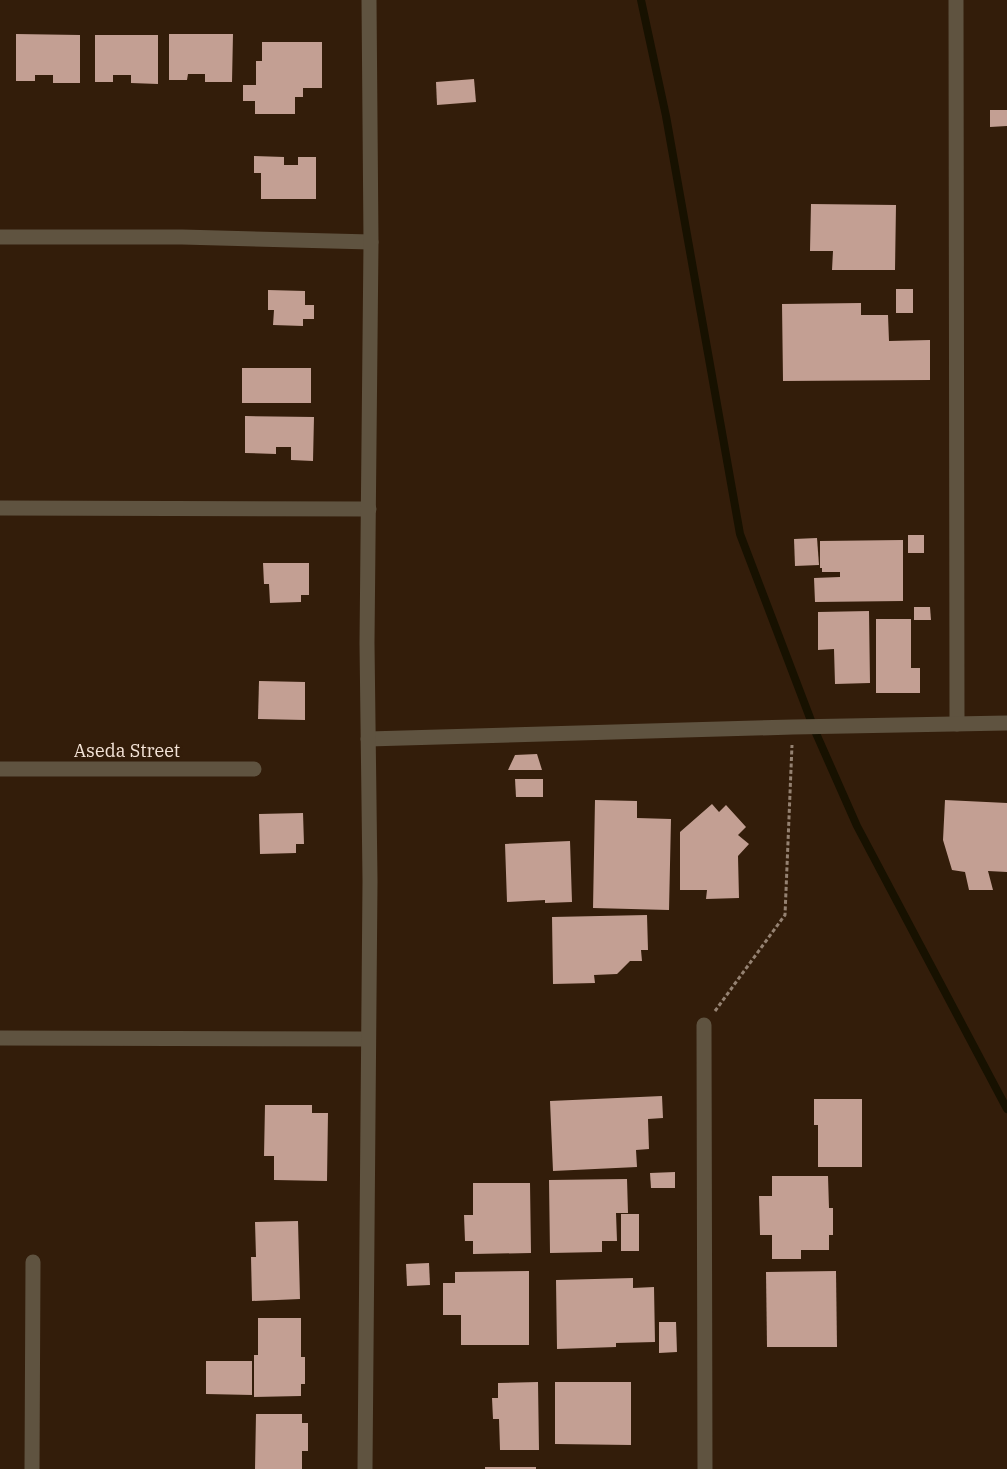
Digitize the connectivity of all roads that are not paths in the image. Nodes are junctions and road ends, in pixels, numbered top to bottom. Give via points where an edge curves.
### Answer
1 (369, 0) edge
2 (956, 0) edge
3 (0, 237) edge
4 (371, 242) junction
5 (0, 508) edge
6 (369, 509) junction
7 (1007, 723) edge
8 (957, 724) junction
9 (368, 739) junction
10 (0, 769) edge
11 (254, 769) dead end
12 (704, 1025) road end
13 (0, 1038) edge
14 (368, 1039) junction
15 (33, 1262) dead end
16 (32, 1469) edge
17 (365, 1469) edge
18 (706, 1469) edge

1 - 4 street
2 - 8 street
3 - 4 street
4 - 6 street
5 - 6 street
6 - 9 street
7 - 8 street
8 - 9 street
9 - 14 street
10 - 11 street, Aseda Street
12 - 18 street
13 - 14 street
14 - 17 street
15 - 16 street

